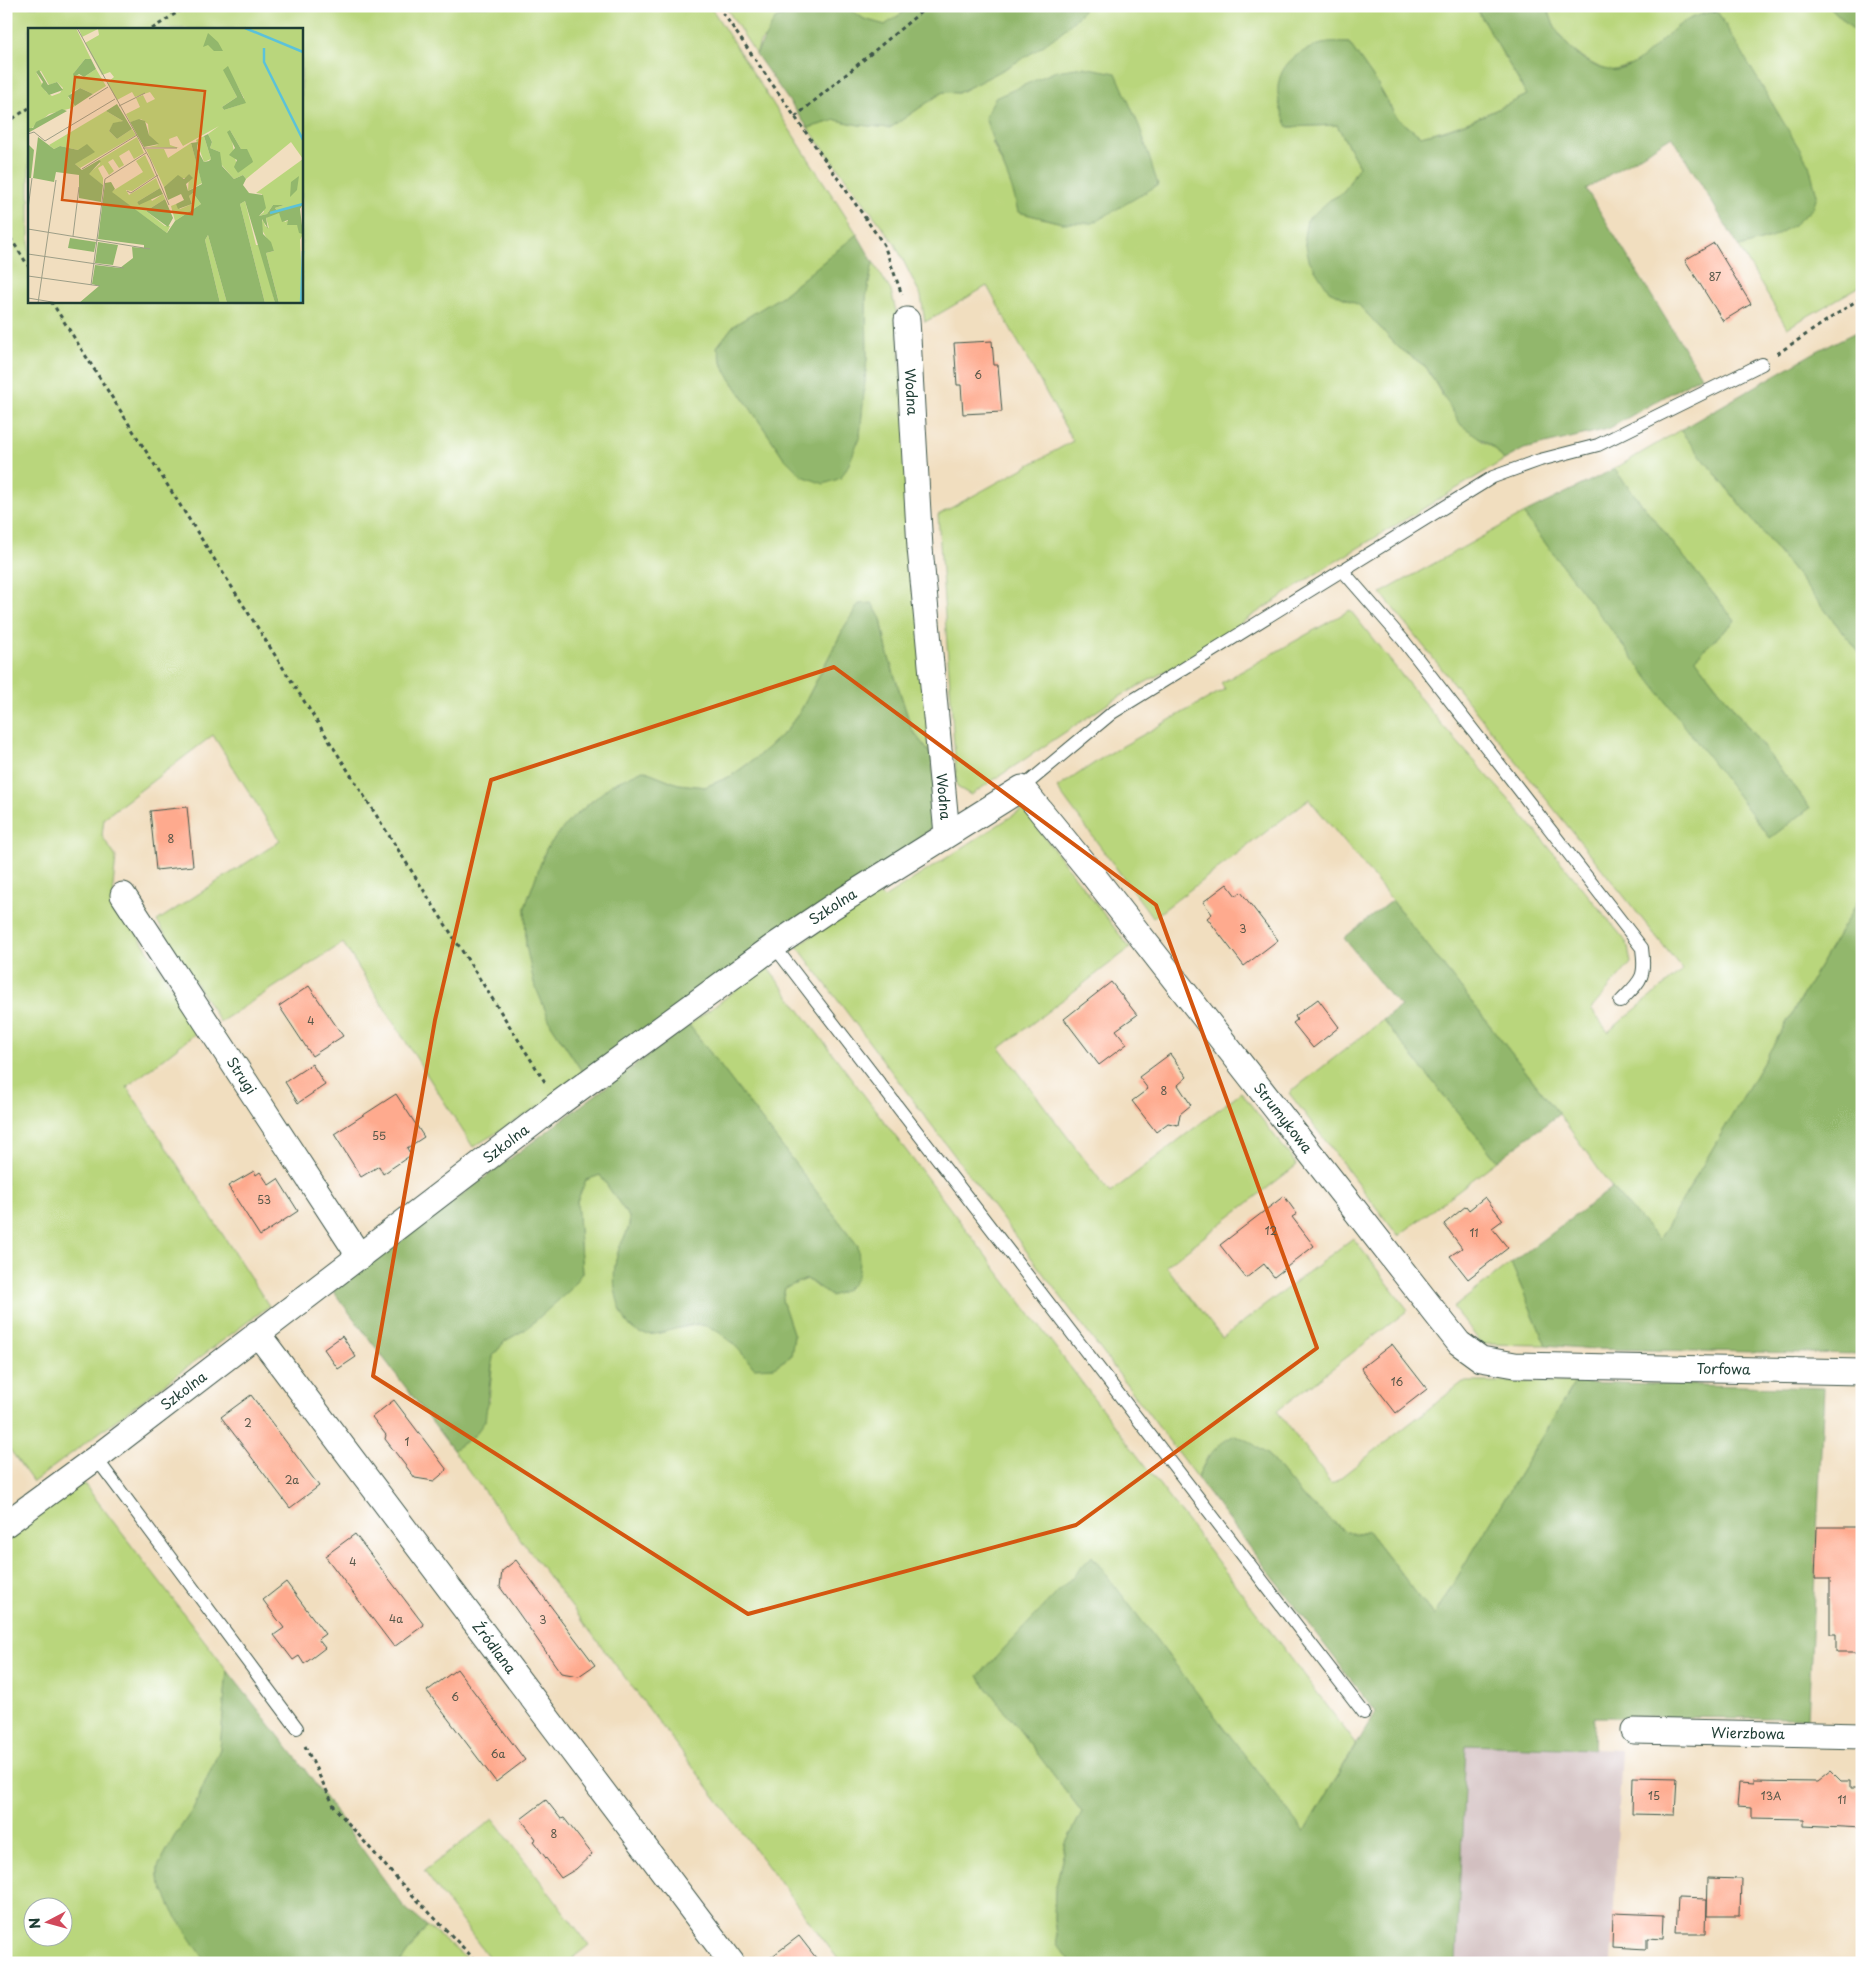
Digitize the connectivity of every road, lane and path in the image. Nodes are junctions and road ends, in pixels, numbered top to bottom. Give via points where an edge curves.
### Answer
1 (187, 6) edge
2 (718, 6) edge
3 (928, 6) edge
4 (154, 28) edge
5 (28, 109) edge
6 (795, 117) junction
7 (6, 123) edge
8 (6, 231) edge
9 (28, 265) edge
10 (1862, 297) edge
11 (52, 302) edge
12 (907, 320) joint
13 (1762, 364) joint
14 (1342, 570) junction
15 (1022, 788) junction
16 (947, 834) junction
17 (123, 895) dead end
18 (774, 946) junction
19 (1620, 1002) dead end
20 (558, 1104) junction
21 (360, 1257) junction
22 (257, 1333) junction
23 (1587, 1367) joint
24 (1862, 1372) edge
25 (96, 1458) junction
26 (6, 1524) edge
27 (1364, 1713) dead end
28 (297, 1728) joint
29 (1634, 1731) dead end
30 (1862, 1736) edge
31 (478, 1963) edge
32 (732, 1963) edge

1 - 4 path
2 - 6 path
3 - 6 path
5 - 7 path
6 - 12 path via 884,245 901,286
8 - 9 path
10 - 13 path
11 - 20 path
12 - 16 street, Wodna via 920,548
13 - 14 lane via 1598,446 1540,460 1493,477
14 - 15 lane via 1112,713
14 - 19 lane via 1403,640 1642,948 1645,970 1639,982
15 - 16 street, Szkolna
15 - 23 street, Strumykowa via 1460,1343 1481,1359 1515,1365
16 - 18 street, Szkolna
17 - 21 street, Strugi
18 - 20 street, Szkolna
18 - 27 lane
20 - 21 street, Szkolna
21 - 22 street, Szkolna
22 - 25 street, Szkolna
22 - 32 street, Źródlana
23 - 24 street, Torfowa
25 - 26 street, Szkolna
25 - 28 lane
28 - 31 path via 335,1808 397,1880
29 - 30 street, Wierzbowa

